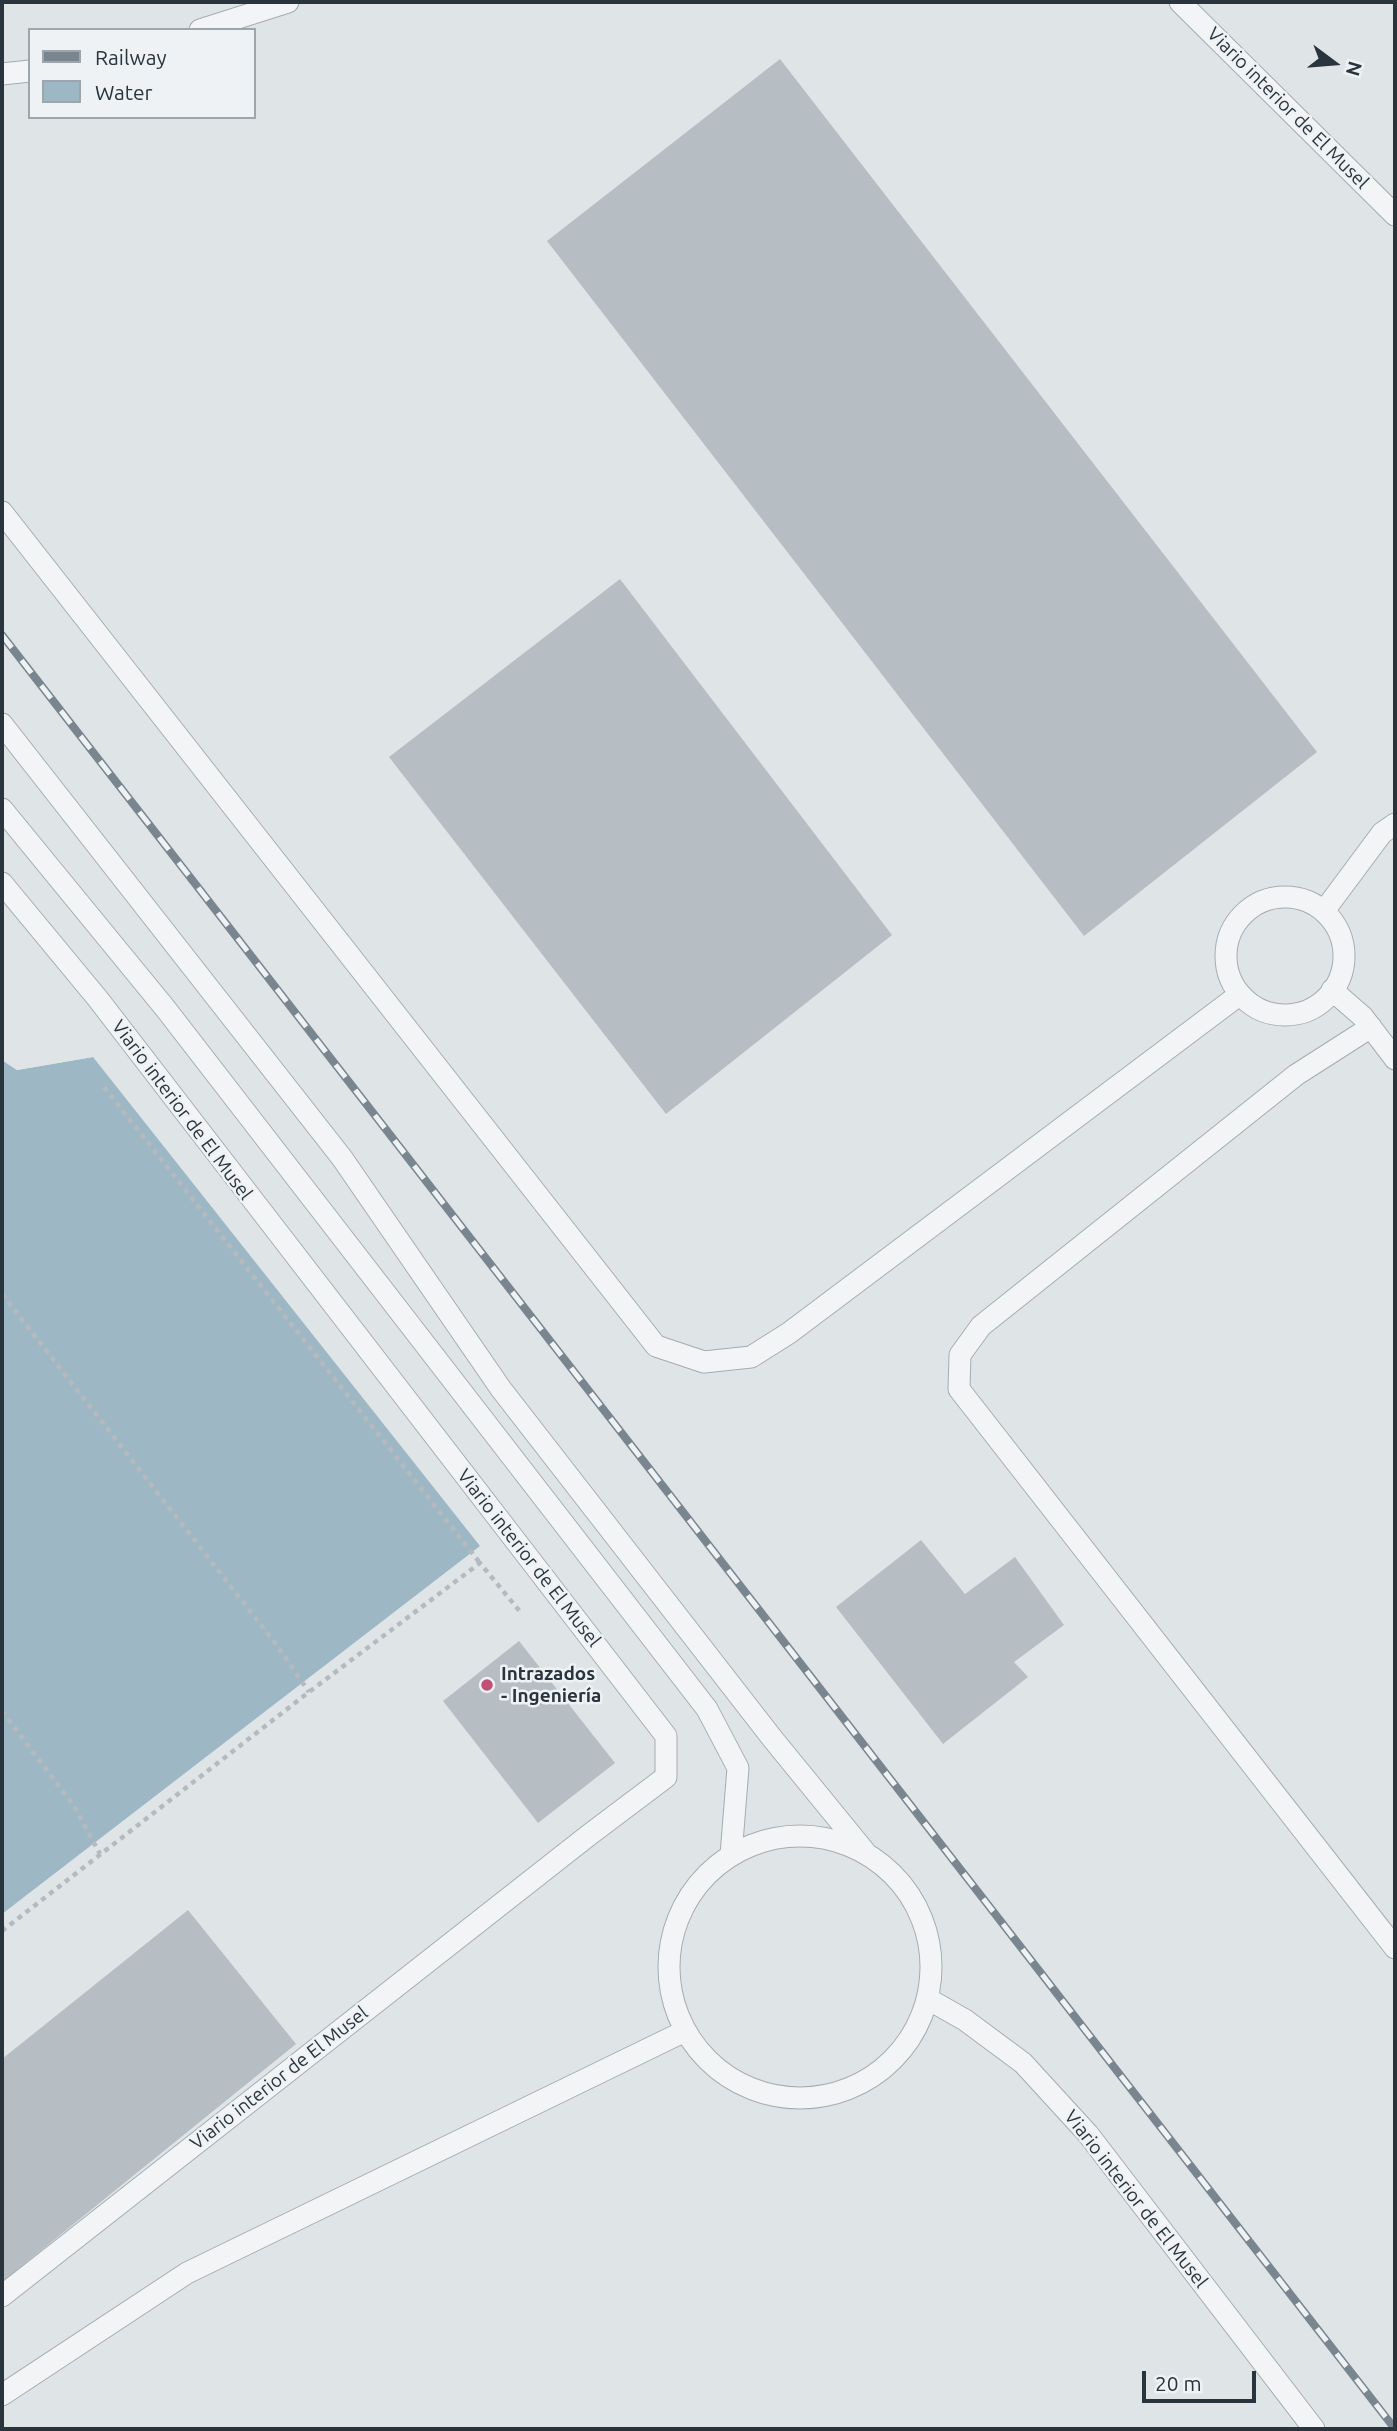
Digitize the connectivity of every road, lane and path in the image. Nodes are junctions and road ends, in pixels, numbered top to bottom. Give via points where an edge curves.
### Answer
1 (288, 2) edge
2 (1180, 2) edge
3 (244, 9) edge
4 (204, 28) edge
5 (28, 71) edge
6 (2, 74) edge
7 (1395, 215) edge
8 (2, 512) edge
9 (2, 724) edge
10 (2, 809) edge
11 (1395, 824) edge
12 (2, 883) edge
13 (1324, 911) junction
14 (1332, 990) junction
15 (1239, 995) junction
16 (1371, 1027) junction
17 (1395, 1059) edge
18 (104, 1087) dead end
19 (2, 1294) edge
20 (480, 1563) junction
21 (522, 1614) dead end
22 (309, 1692) junction
23 (2, 1712) edge
24 (865, 1852) junction
25 (100, 1854) junction
26 (730, 1854) junction
27 (2, 1931) edge
28 (1395, 1948) edge
29 (928, 1999) junction
30 (685, 2031) junction
31 (2, 2297) edge
32 (2, 2395) edge
33 (1314, 2429) edge

1 - 3 lane
2 - 7 lane, Viario interior de El Musel
3 - 4 lane
5 - 6 lane
8 - 15 lane via 656,1346 704,1362 751,1357
9 - 24 lane via 342,1158 501,1389
10 - 26 lane via 165,1008 708,1709 738,1768
11 - 13 lane via 1382,834
12 - 31 lane, Viario interior de El Musel via 97,999 666,1736 666,1777
13 - 14 lane via 1343,945 1343,964
13 - 15 lane via 1287,897 1268,899 1244,914 1228,939 1226,958
14 - 15 lane via 1311,1010 1292,1016 1272,1015
14 - 16 lane
16 - 17 lane
16 - 28 lane via 1296,1076 981,1326 960,1355 959,1389
18 - 20 path
19 - 22 path
20 - 21 path
20 - 22 path
22 - 25 path
23 - 25 path via 75,1806
24 - 26 lane via 832,1839 797,1835 762,1840
24 - 29 lane via 898,1879 922,1915 932,1956
25 - 27 path
26 - 30 lane via 700,1881 679,1915 669,1953 671,1993
29 - 30 lane via 909,2040 879,2073 839,2093 795,2099 750,2090 712,2066
29 - 33 lane, Viario interior de El Musel via 1023,2063 1088,2134
30 - 32 lane via 187,2273

